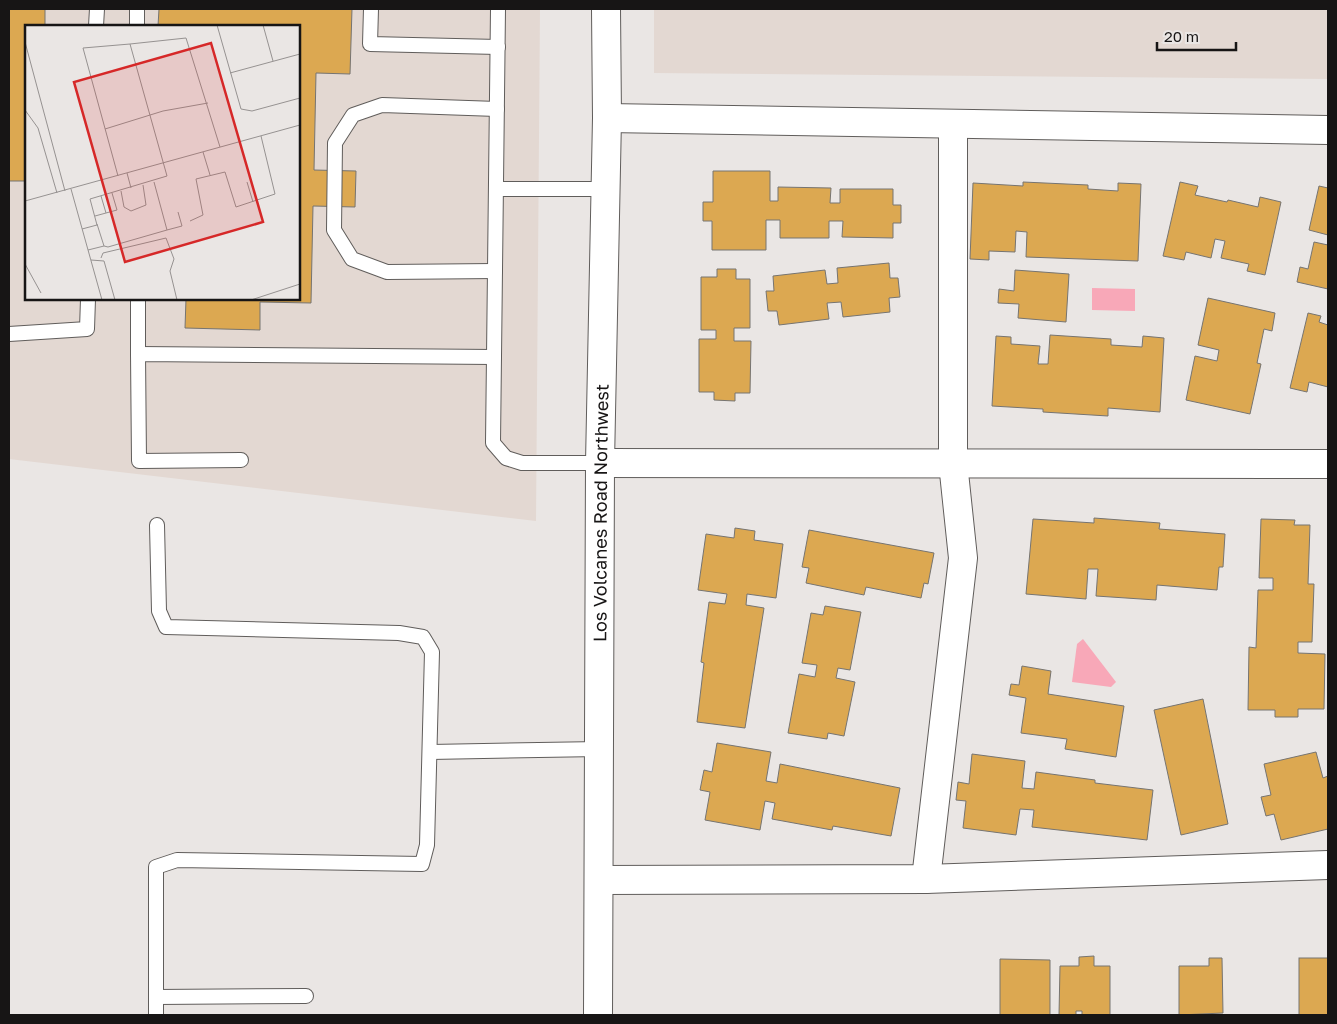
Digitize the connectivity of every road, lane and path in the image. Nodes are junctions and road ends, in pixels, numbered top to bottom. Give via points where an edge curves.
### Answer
1 (97, 9) edge
2 (137, 9) edge
3 (371, 9) edge
4 (498, 9) edge
5 (606, 9) edge
6 (96, 25) edge
7 (137, 25) edge
8 (498, 47) junction
9 (497, 109) junction
10 (607, 118) junction
11 (953, 125) junction
12 (1328, 130) edge
13 (496, 189) junction
14 (605, 189) junction
15 (495, 271) junction
16 (88, 300) edge
17 (138, 300) edge
18 (9, 334) edge
19 (138, 354) junction
20 (494, 357) junction
21 (241, 460) dead end
22 (600, 463) junction
23 (952, 463) junction
24 (1328, 464) edge
25 (157, 525) dead end
26 (600, 749) junction
27 (430, 752) junction
28 (1328, 865) edge
29 (926, 879) junction
30 (600, 880) junction
31 (306, 996) dead end
32 (156, 997) junction
33 (156, 1015) edge
34 (598, 1015) edge

1 - 6 lane
2 - 7 lane
3 - 8 lane via 370,44
4 - 8 lane
5 - 10 street, Los Volcanes Road Northwest
8 - 9 lane
9 - 13 lane
9 - 15 lane via 382,105 353,116 335,143 334,230 352,259 387,272
10 - 11 street
10 - 14 street, Los Volcanes Road Northwest
11 - 12 street
11 - 23 street
13 - 14 lane
13 - 15 lane
14 - 22 street, Los Volcanes Road Northwest
15 - 20 lane
16 - 18 lane via 87,329
17 - 19 lane
19 - 20 lane
19 - 21 lane via 139,460
20 - 22 lane via 493,443 506,458 522,463
22 - 23 street
22 - 26 street, Los Volcanes Road Northwest
23 - 24 street
23 - 29 street via 963,558
25 - 27 lane via 159,611 166,627 399,633 423,637 432,652
26 - 27 lane
26 - 30 street, Los Volcanes Road Northwest
27 - 32 lane via 427,845 422,864 177,860 156,867
28 - 29 street
29 - 30 street
30 - 34 street, Los Volcanes Road Northwest
31 - 32 lane
32 - 33 lane

